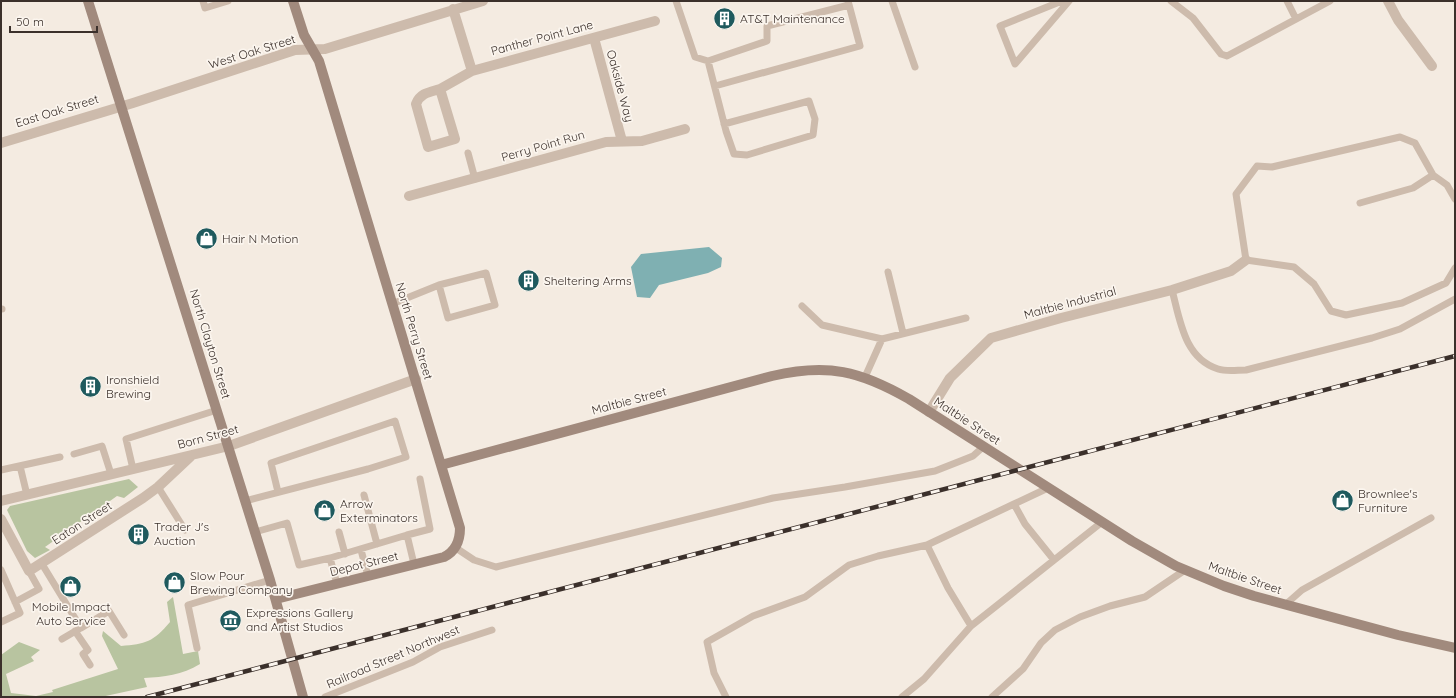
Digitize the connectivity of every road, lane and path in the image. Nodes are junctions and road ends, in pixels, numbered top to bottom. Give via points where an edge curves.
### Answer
1 (88, 1) edge
2 (202, 1) edge
3 (228, 1) edge
4 (293, 1) edge
5 (483, 1) edge
6 (676, 1) edge
7 (892, 1) edge
8 (1062, 1) edge
9 (1069, 1) edge
10 (1171, 1) edge
11 (1286, 1) edge
12 (1330, 1) edge
13 (1388, 1) edge
14 (848, 3) edge
15 (453, 9) junction
16 (1296, 19) junction
17 (654, 21) dead end
18 (594, 38) junction
19 (311, 49) junction
20 (708, 60) junction
21 (1432, 66) dead end
22 (915, 67) dead end
23 (472, 71) junction
24 (715, 86) junction
25 (440, 89) junction
26 (121, 106) junction
27 (724, 124) junction
28 (684, 129) dead end
29 (622, 141) junction
30 (1, 143) edge
31 (468, 153) dead end
32 (1433, 175) junction
33 (475, 179) junction
34 (409, 196) dead end
35 (1455, 199) edge
36 (1360, 203) dead end
37 (1246, 260) junction
38 (1455, 268) edge
39 (888, 272) dead end
40 (439, 285) junction
41 (1172, 290) junction
42 (1455, 299) edge
43 (392, 304) junction
44 (802, 306) dead end
45 (966, 318) dead end
46 (903, 334) junction
47 (882, 339) junction
48 (865, 377) junction
49 (416, 379) junction
50 (218, 410) junction
51 (929, 412) junction
52 (229, 446) junction
53 (983, 447) junction
54 (74, 454) dead end
55 (192, 455) junction
56 (60, 457) dead end
57 (441, 465) junction
58 (20, 466) junction
59 (133, 469) junction
60 (1, 470) edge
61 (110, 474) junction
62 (420, 479) dead end
63 (158, 487) junction
64 (1048, 488) junction
65 (278, 492) junction
66 (27, 495) junction
67 (364, 495) dead end
68 (1, 501) edge
69 (245, 501) junction
70 (1014, 504) junction
71 (1431, 518) dead end
72 (1, 519) edge
73 (1102, 522) junction
74 (185, 530) dead end
75 (255, 532) junction
76 (339, 532) dead end
77 (407, 535) junction
78 (377, 544) junction
79 (927, 545) junction
80 (456, 548) junction
81 (361, 550) junction
82 (345, 554) junction
83 (330, 558) junction
84 (1054, 560) junction
85 (42, 564) junction
86 (414, 564) junction
87 (1, 570) edge
88 (1185, 570) junction
89 (30, 571) junction
90 (368, 576) junction
91 (270, 580) junction
92 (337, 584) junction
93 (276, 599) junction
94 (15, 602) junction
95 (1285, 605) junction
96 (1, 622) edge
97 (971, 626) junction
98 (78, 629) junction
99 (492, 630) dead end
100 (124, 635) dead end
101 (62, 639) dead end
102 (197, 648) dead end
103 (1455, 648) edge
104 (90, 665) dead end
105 (303, 697) edge
106 (325, 697) edge
107 (726, 697) edge
108 (902, 697) edge
109 (992, 697) edge

1 - 26 street, North Clayton Street
2 - 3 lane via 205,8
4 - 19 street
5 - 15 street, West Oak Street
6 - 20 lane via 695,57
7 - 22 lane
8 - 9 lane via 1000,26 1015,64
10 - 16 lane via 1193,18 1221,54 1227,56
11 - 16 lane
12 - 16 lane
13 - 21 street via 1398,20
14 - 20 lane via 767,26 767,41
14 - 24 lane via 860,46
15 - 19 street, West Oak Street via 325,49
15 - 23 street
17 - 18 street, Panther Point Lane
18 - 23 street, Panther Point Lane
18 - 29 street, Oakside Way
19 - 26 street, West Oak Street via 295,50
19 - 43 street, North Perry Street via 319,61
20 - 24 lane
23 - 25 street, Panther Point Lane
24 - 27 lane
25 - 25 street, Panther Point Lane via 454,139 428,146 416,104 423,94
26 - 30 street, East Oak Street
26 - 50 street, North Clayton Street
27 - 27 lane via 734,154 747,154 813,134 815,119 809,101
28 - 29 street, Perry Point Run via 642,141
29 - 33 street, Perry Point Run via 606,142
31 - 33 lane
32 - 35 lane via 1447,185
32 - 36 lane via 1412,188
32 - 37 lane via 1415,143 1400,137 1272,167 1258,166 1236,194
33 - 34 street, Perry Point Run
37 - 38 lane via 1294,267 1314,284 1331,311 1346,315 1402,303 1446,283
37 - 41 street, Maltbie Industrial via 1231,271
39 - 46 lane
40 - 40 lane via 448,318 495,305 486,273
40 - 43 lane
41 - 42 lane via 1190,347 1207,364 1231,370 1246,370 1400,329
41 - 51 street, Maltbie Industrial via 991,338 950,378
43 - 49 street, North Perry Street
44 - 47 lane via 822,324
45 - 46 lane
46 - 47 lane
47 - 48 lane
48 - 51 street, Maltbie Street via 886,386
48 - 57 street, Maltbie Street via 822,370 792,372
49 - 52 street, Born Street
49 - 57 street, North Perry Street
50 - 52 street, North Clayton Street
50 - 59 lane via 126,439
51 - 53 street, Maltbie Street
52 - 55 street, Born Street
52 - 69 street, North Clayton Street
53 - 64 street, Maltbie Street
53 - 80 lane via 963,460 934,471 773,498 496,567 474,560
54 - 61 lane via 102,446
55 - 59 street, Born Street
55 - 63 street, Eaton Street
56 - 58 lane
57 - 80 street, North Perry Street via 460,528 460,539
58 - 60 lane
58 - 66 lane
59 - 61 street, Born Street
61 - 66 street, Born Street
62 - 77 lane via 430,529
63 - 74 lane
63 - 85 street, Eaton Street
64 - 70 lane
64 - 73 street, Maltbie Street
65 - 65 lane via 271,463 395,421 406,457
65 - 69 lane
66 - 68 street, Born Street
67 - 78 lane
69 - 75 street, North Clayton Street
70 - 79 lane
70 - 84 lane via 1025,524
71 - 95 lane via 1302,590
72 - 89 street
73 - 84 lane
73 - 88 street, Maltbie Street via 1153,554
75 - 83 lane via 287,523 299,565
75 - 91 street, North Clayton Street
76 - 82 lane
77 - 78 lane
77 - 86 lane
78 - 81 lane
79 - 97 lane via 948,588
79 - 107 lane via 849,565 805,598 753,616 707,642 714,673
80 - 86 street, Depot Street via 444,557
81 - 82 lane
81 - 90 lane
82 - 83 lane
83 - 92 lane
84 - 97 lane
85 - 89 street, Eaton Street
85 - 98 lane
86 - 90 street, Depot Street
87 - 94 lane
88 - 95 street, Maltbie Street via 1224,586
88 - 109 lane via 1145,597 1098,610 1055,630 1023,669
89 - 94 lane via 39,589
90 - 92 street, Depot Street
91 - 93 street, North Clayton Street
91 - 102 lane via 188,605
92 - 93 street, Depot Street
93 - 105 street, North Clayton Street
94 - 96 lane via 20,613
95 - 103 street, Maltbie Street
97 - 108 lane via 924,679
98 - 100 lane via 109,611
98 - 101 lane
98 - 104 lane via 88,650 83,654
99 - 106 lane, Railroad Street Northwest via 440,647 413,662

